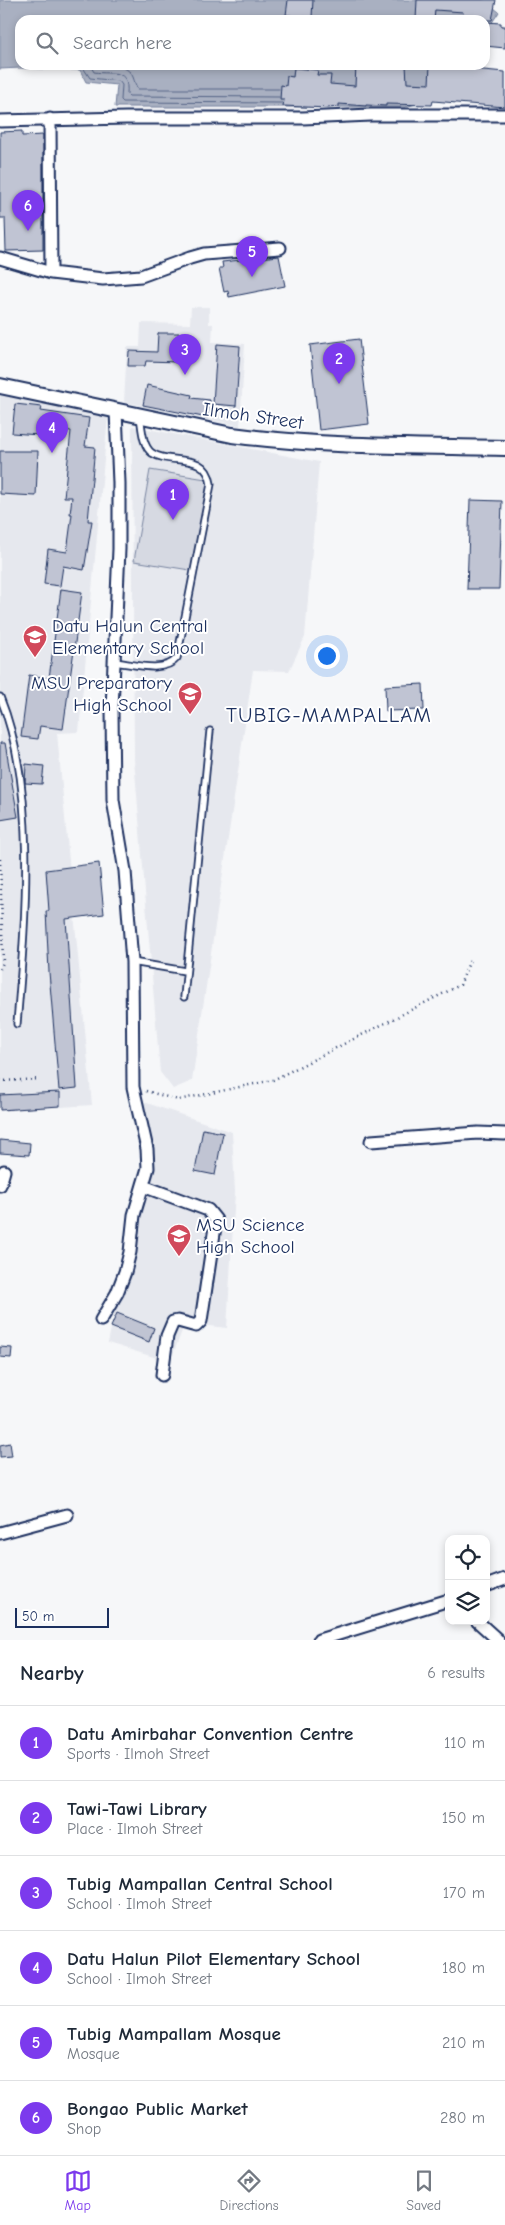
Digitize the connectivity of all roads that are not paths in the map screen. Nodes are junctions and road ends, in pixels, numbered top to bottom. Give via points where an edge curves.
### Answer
1 (505, 115) edge
2 (50, 119) junction
3 (0, 121) edge
4 (280, 248) dead end
5 (0, 258) edge
6 (51, 273) junction
7 (0, 386) edge
8 (116, 411) junction
9 (140, 416) junction
10 (505, 448) edge
11 (115, 662) junction
12 (0, 697) edge
13 (210, 731) dead end
14 (132, 962) junction
15 (185, 971) junction
16 (184, 997) dead end
17 (17, 1024) dead end
18 (505, 1134) edge
19 (371, 1141) dead end
20 (4, 1171) dead end
21 (0, 1184) edge
22 (143, 1186) junction
23 (101, 1320) dead end
24 (162, 1375) dead end
25 (67, 1515) dead end
26 (0, 1533) edge
27 (505, 1579) edge
28 (490, 1585) edge
29 (445, 1601) edge
30 (482, 1625) edge
31 (319, 1640) edge
32 (498, 1640) edge

1 - 2 street
2 - 3 street
2 - 6 street
4 - 6 street via 204,254 141,276 123,278 83,278
5 - 6 street
7 - 8 street, Ilmoh Street
8 - 9 street, Ilmoh Street
8 - 11 street via 119,502
9 - 10 street, Ilmoh Street via 266,439
9 - 11 lane via 144,441 153,454 200,465 211,484 177,658 168,666 158,667
11 - 14 street via 113,800 124,871
12 - 17 lane via 16,746 26,854
13 - 15 lane
14 - 15 lane
14 - 22 street via 133,1087 148,1150
15 - 16 lane
18 - 19 street
20 - 21 street
22 - 23 street via 134,1215 124,1272 117,1293
22 - 24 street via 208,1210 216,1220 200,1324 173,1322 167,1336
25 - 26 street
27 - 28 street
29 - 31 street
30 - 32 street

